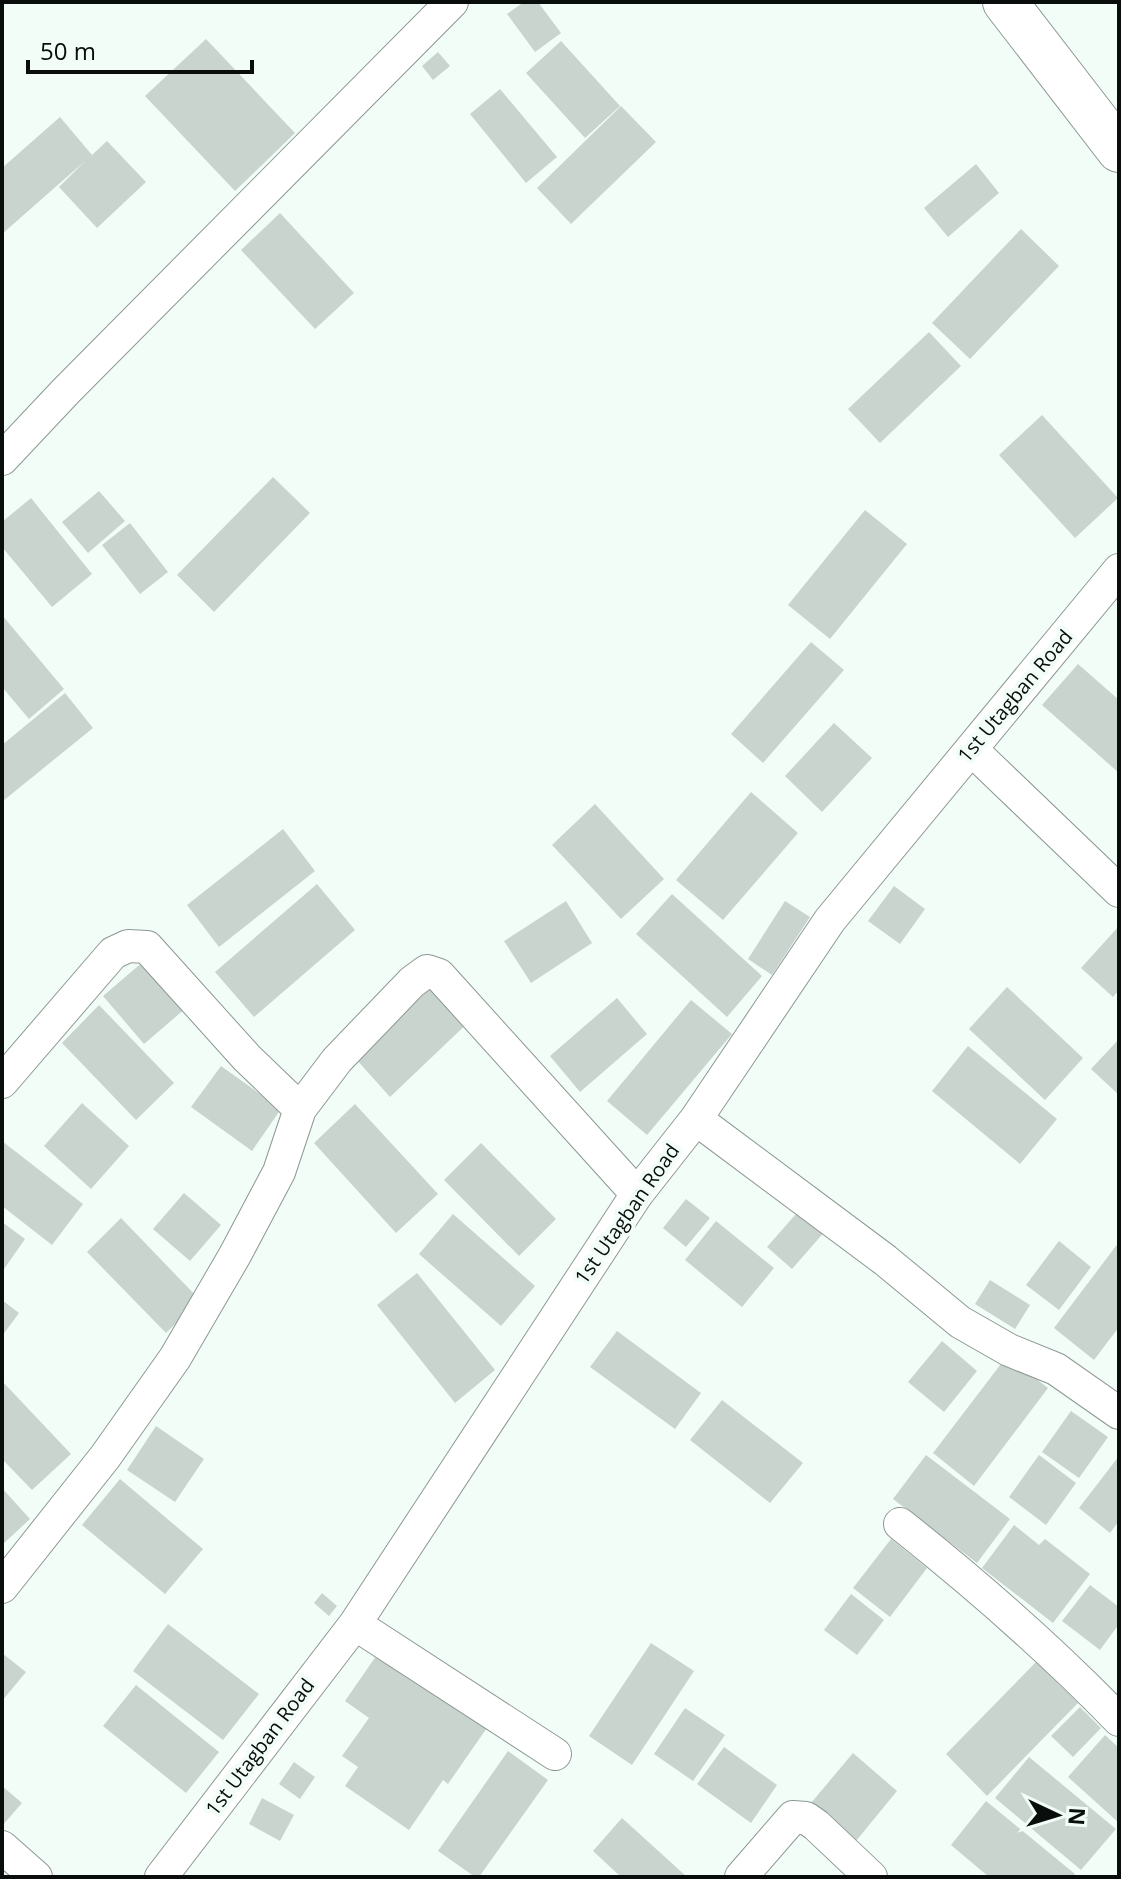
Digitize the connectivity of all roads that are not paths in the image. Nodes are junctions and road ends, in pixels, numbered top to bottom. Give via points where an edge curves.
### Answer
1 (452, 2) edge
2 (1005, 2) edge
3 (1119, 150) edge
4 (2, 459) edge
5 (1119, 570) edge
6 (971, 749) junction
7 (1119, 891) edge
8 (2, 1082) edge
9 (300, 1109) junction
10 (696, 1119) junction
11 (637, 1194) junction
12 (1119, 1413) edge
13 (900, 1524) dead end
14 (2, 1587) edge
15 (355, 1624) junction
16 (1119, 1720) edge
17 (555, 1754) dead end
18 (2, 1847) edge
19 (36, 1877) edge
20 (161, 1877) edge
21 (741, 1877) edge
22 (871, 1877) edge

1 - 4 street
2 - 3 main road
5 - 6 street, 1st Utagban Road
6 - 7 street
6 - 10 street, 1st Utagban Road via 830,920
8 - 9 street via 113,953 128,946 147,947
9 - 11 street via 337,1060 427,971 450,986
9 - 14 street via 279,1172 175,1358
10 - 11 street, 1st Utagban Road
10 - 12 street via 960,1322 1056,1369
11 - 15 street, 1st Utagban Road
13 - 16 street via 1074,1674
15 - 17 street
15 - 20 street, 1st Utagban Road
18 - 19 street
21 - 22 street via 793,1817 816,1825

